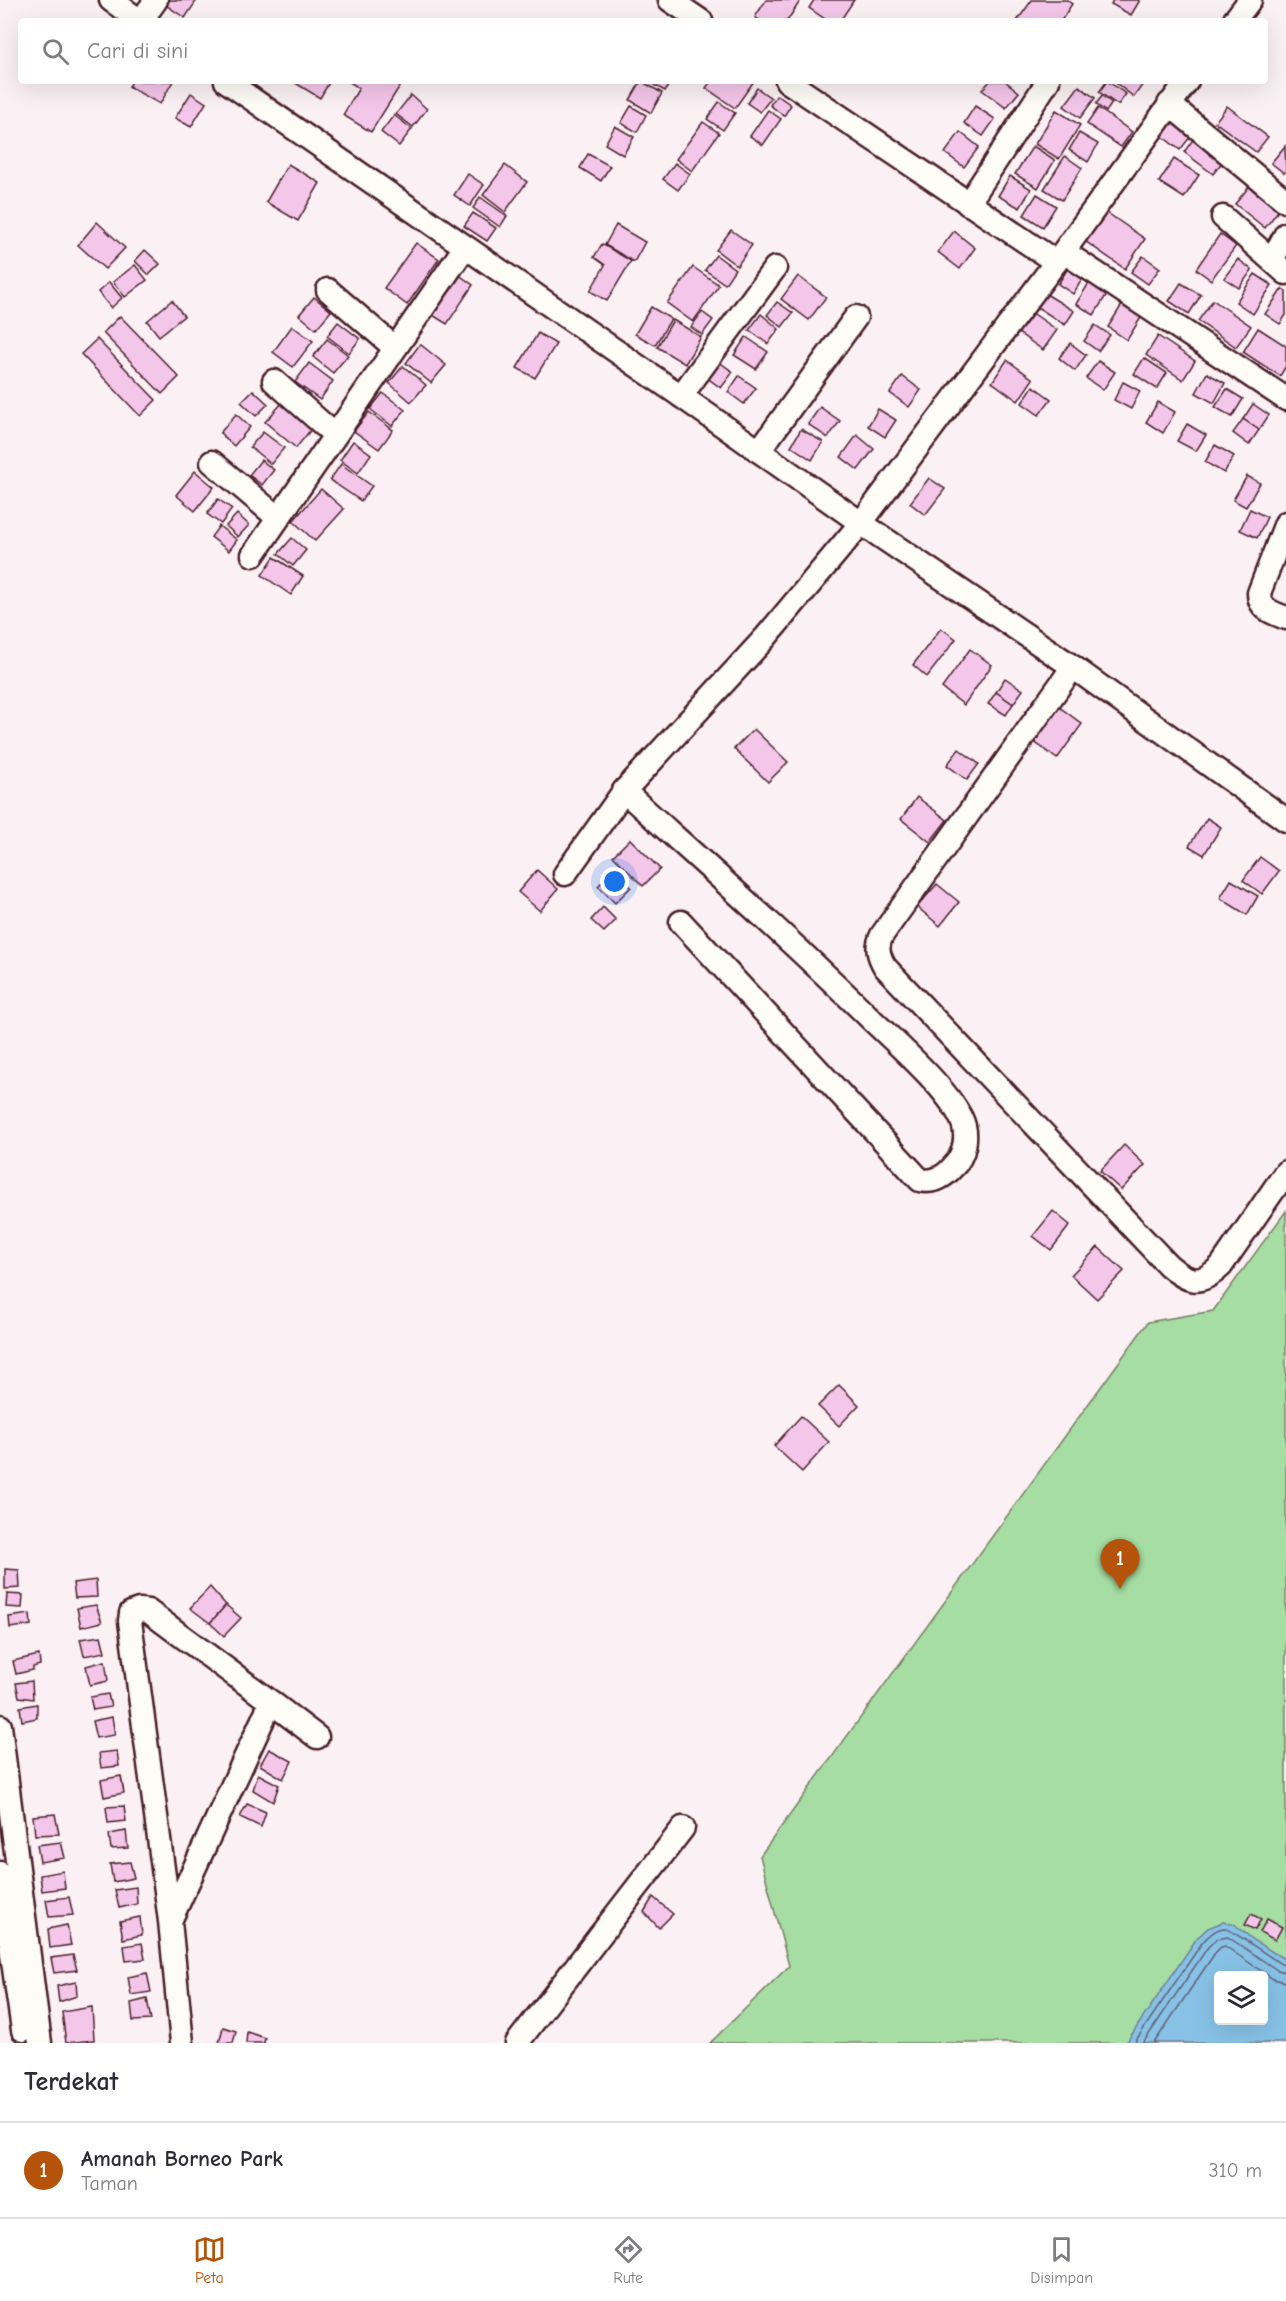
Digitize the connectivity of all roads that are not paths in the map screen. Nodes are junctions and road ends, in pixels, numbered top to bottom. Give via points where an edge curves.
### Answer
1 (111, 0) edge
2 (156, 0) edge
3 (670, 0) edge
4 (137, 18) edge
5 (143, 18) edge
6 (697, 18) edge
7 (230, 84) edge
8 (791, 84) edge
9 (1046, 84) edge
10 (1185, 84) edge
11 (1169, 104) junction
12 (1286, 201) edge
13 (968, 204) junction
14 (1223, 217) dead end
15 (1286, 234) edge
16 (465, 248) junction
17 (1060, 257) junction
18 (1279, 267) edge
19 (776, 268) dead end
20 (328, 291) dead end
21 (856, 317) dead end
22 (395, 348) junction
23 (274, 381) dead end
24 (681, 396) junction
25 (1286, 399) edge
26 (335, 435) junction
27 (759, 451) junction
28 (213, 462) dead end
29 (278, 518) junction
30 (861, 523) junction
31 (1286, 523) edge
32 (253, 555) dead end
33 (1286, 618) edge
34 (1073, 667) junction
35 (624, 791) junction
36 (1286, 820) edge
37 (565, 874) dead end
38 (681, 922) dead end
39 (1286, 1172) edge
40 (271, 1702) junction
41 (0, 1726) edge
42 (316, 1737) dead end
43 (3, 1776) edge
44 (683, 1828) dead end
45 (0, 1873) edge
46 (170, 1921) junction
47 (25, 2043) edge
48 (40, 2043) edge
49 (183, 2043) edge
50 (517, 2043) edge

1 - 4 street
2 - 5 street
3 - 6 street
7 - 16 street
8 - 13 street
9 - 13 street
10 - 11 street
11 - 12 street
11 - 17 street
13 - 17 street
14 - 18 street
15 - 18 street
16 - 22 street
16 - 24 street
17 - 25 street
17 - 30 street
19 - 24 street
20 - 22 street
21 - 27 street
22 - 26 street
23 - 26 street
24 - 27 street
26 - 29 street
27 - 30 street
28 - 29 street
29 - 32 street
30 - 34 street
30 - 35 street via 765,638
31 - 33 street via 1259,601
34 - 36 street
34 - 39 street via 882,935 879,957 1183,1277 1202,1279 1221,1266
35 - 37 street
35 - 38 street via 843,992 943,1093 962,1119 965,1140 962,1155 953,1167 929,1182 920,1179
40 - 42 street
40 - 46 street
40 - 46 street via 148,1611 131,1613
41 - 43 street
43 - 48 street
44 - 50 street
45 - 47 street
46 - 49 street

